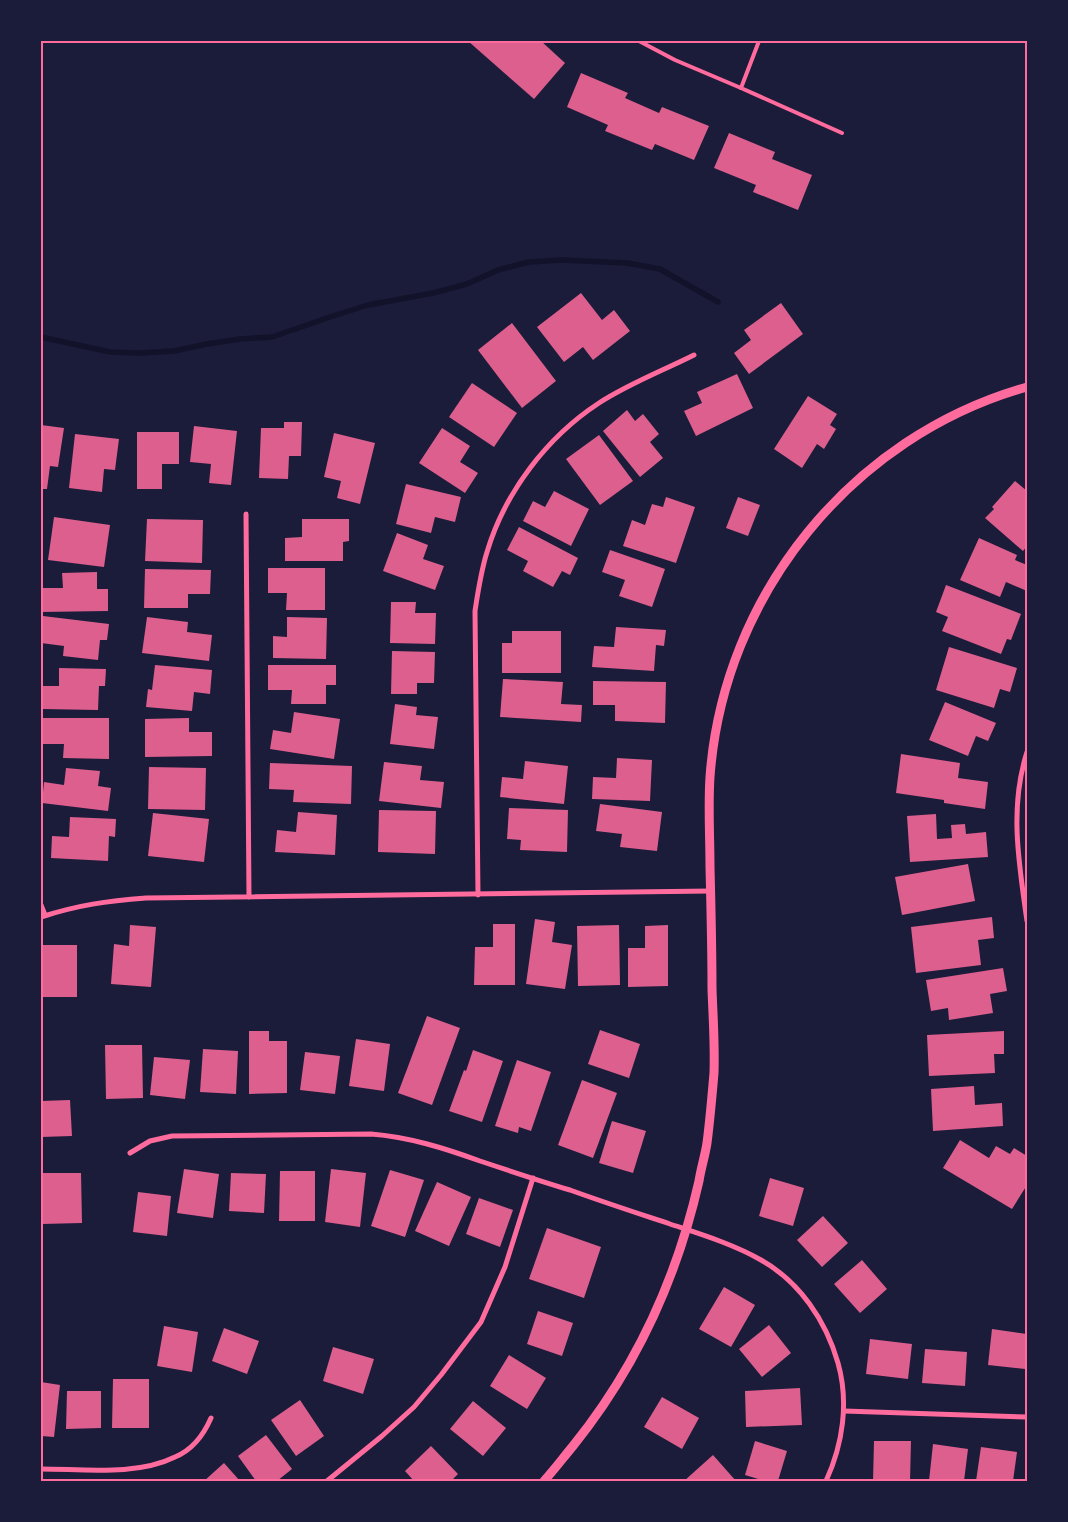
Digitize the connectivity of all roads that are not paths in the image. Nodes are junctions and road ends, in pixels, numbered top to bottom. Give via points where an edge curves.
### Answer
1 (638, 41) edge
2 (759, 41) edge
3 (741, 88) junction
4 (842, 133) dead end
5 (694, 356) dead end
6 (1027, 388) edge
7 (246, 514) dead end
8 (1027, 752) edge
9 (711, 891) junction
10 (478, 895) junction
11 (249, 897) junction
12 (41, 905) edge
13 (43, 916) edge
14 (1027, 921) edge
15 (130, 1153) dead end
16 (534, 1178) junction
17 (687, 1229) junction
18 (844, 1411) junction
19 (1027, 1417) edge
20 (211, 1418) dead end
21 (41, 1469) edge
22 (327, 1481) edge
23 (544, 1481) edge
24 (826, 1481) edge

1 - 3 lane
2 - 3 lane
3 - 4 lane
5 - 10 street via 599,403 551,443 513,493 487,550 475,611
6 - 9 street via 1003,394 956,414 912,438 871,468 799,541 771,584 729,677 717,726 710,776
7 - 11 street
8 - 14 street via 1016,809 1016,835
9 - 10 street
9 - 17 street via 714,1071 706,1145
10 - 11 street
11 - 13 street via 108,901
12 - 13 street
15 - 16 street via 150,1141 172,1136 393,1135
16 - 17 street
16 - 22 street via 505,1267 481,1322 414,1407
17 - 18 street via 763,1260 807,1300 835,1352
17 - 23 street via 666,1289 634,1356 594,1420
18 - 19 street
18 - 24 street via 838,1450
20 - 21 street via 202,1434 175,1458 139,1468

